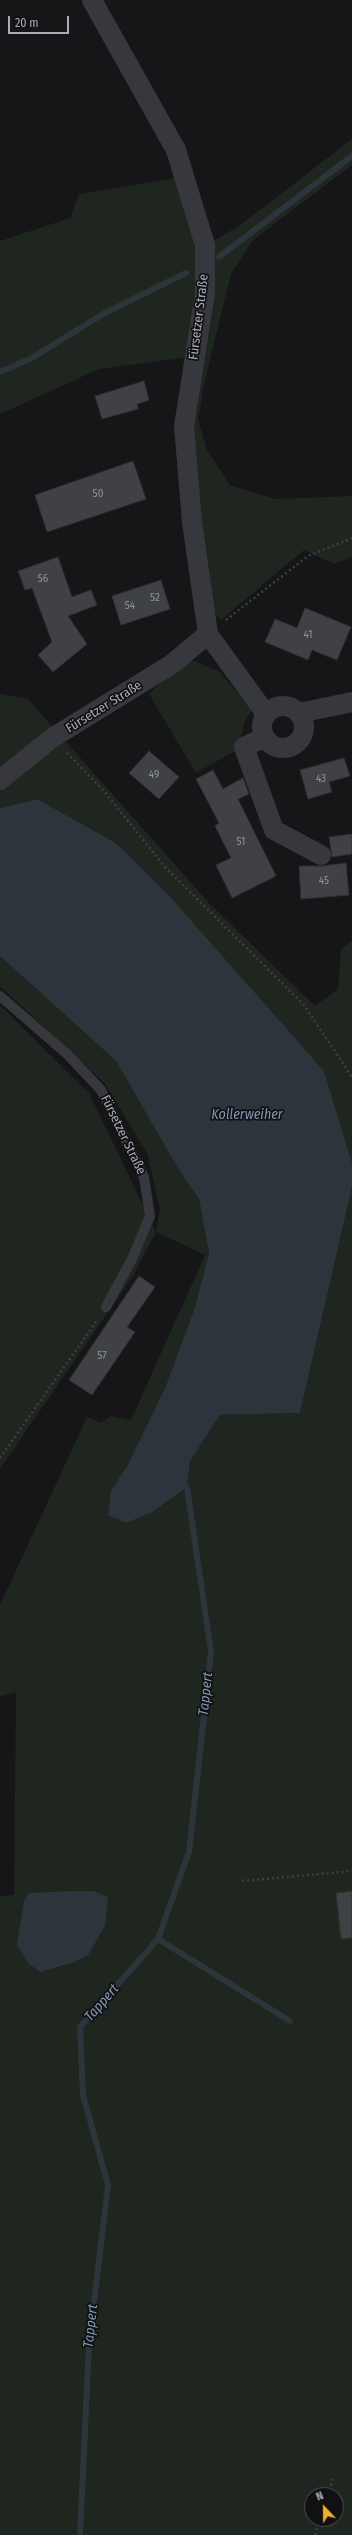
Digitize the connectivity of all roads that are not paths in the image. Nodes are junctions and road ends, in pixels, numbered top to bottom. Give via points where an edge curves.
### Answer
1 (92, 0) edge
2 (208, 634) junction
3 (352, 702) edge
4 (300, 713) junction
5 (266, 714) junction
6 (264, 737) junction
7 (0, 780) edge
8 (321, 855) dead end
9 (0, 996) edge
10 (106, 1307) road end

1 - 2 street, Fürsetzer Straße via 176,150 205,245 205,293 184,426 192,522
2 - 5 street, Fürsetzer Straße
2 - 7 street, Fürsetzer Straße via 172,664 52,738
3 - 4 street
4 - 5 street via 292,707 281,705 272,708
4 - 6 street via 304,724 303,735 294,745 280,748
5 - 6 street via 262,721
6 - 8 street via 244,747 274,830
9 - 10 lane, Fürsetzer Straße via 68,1055 101,1090 144,1177 150,1216 132,1259

